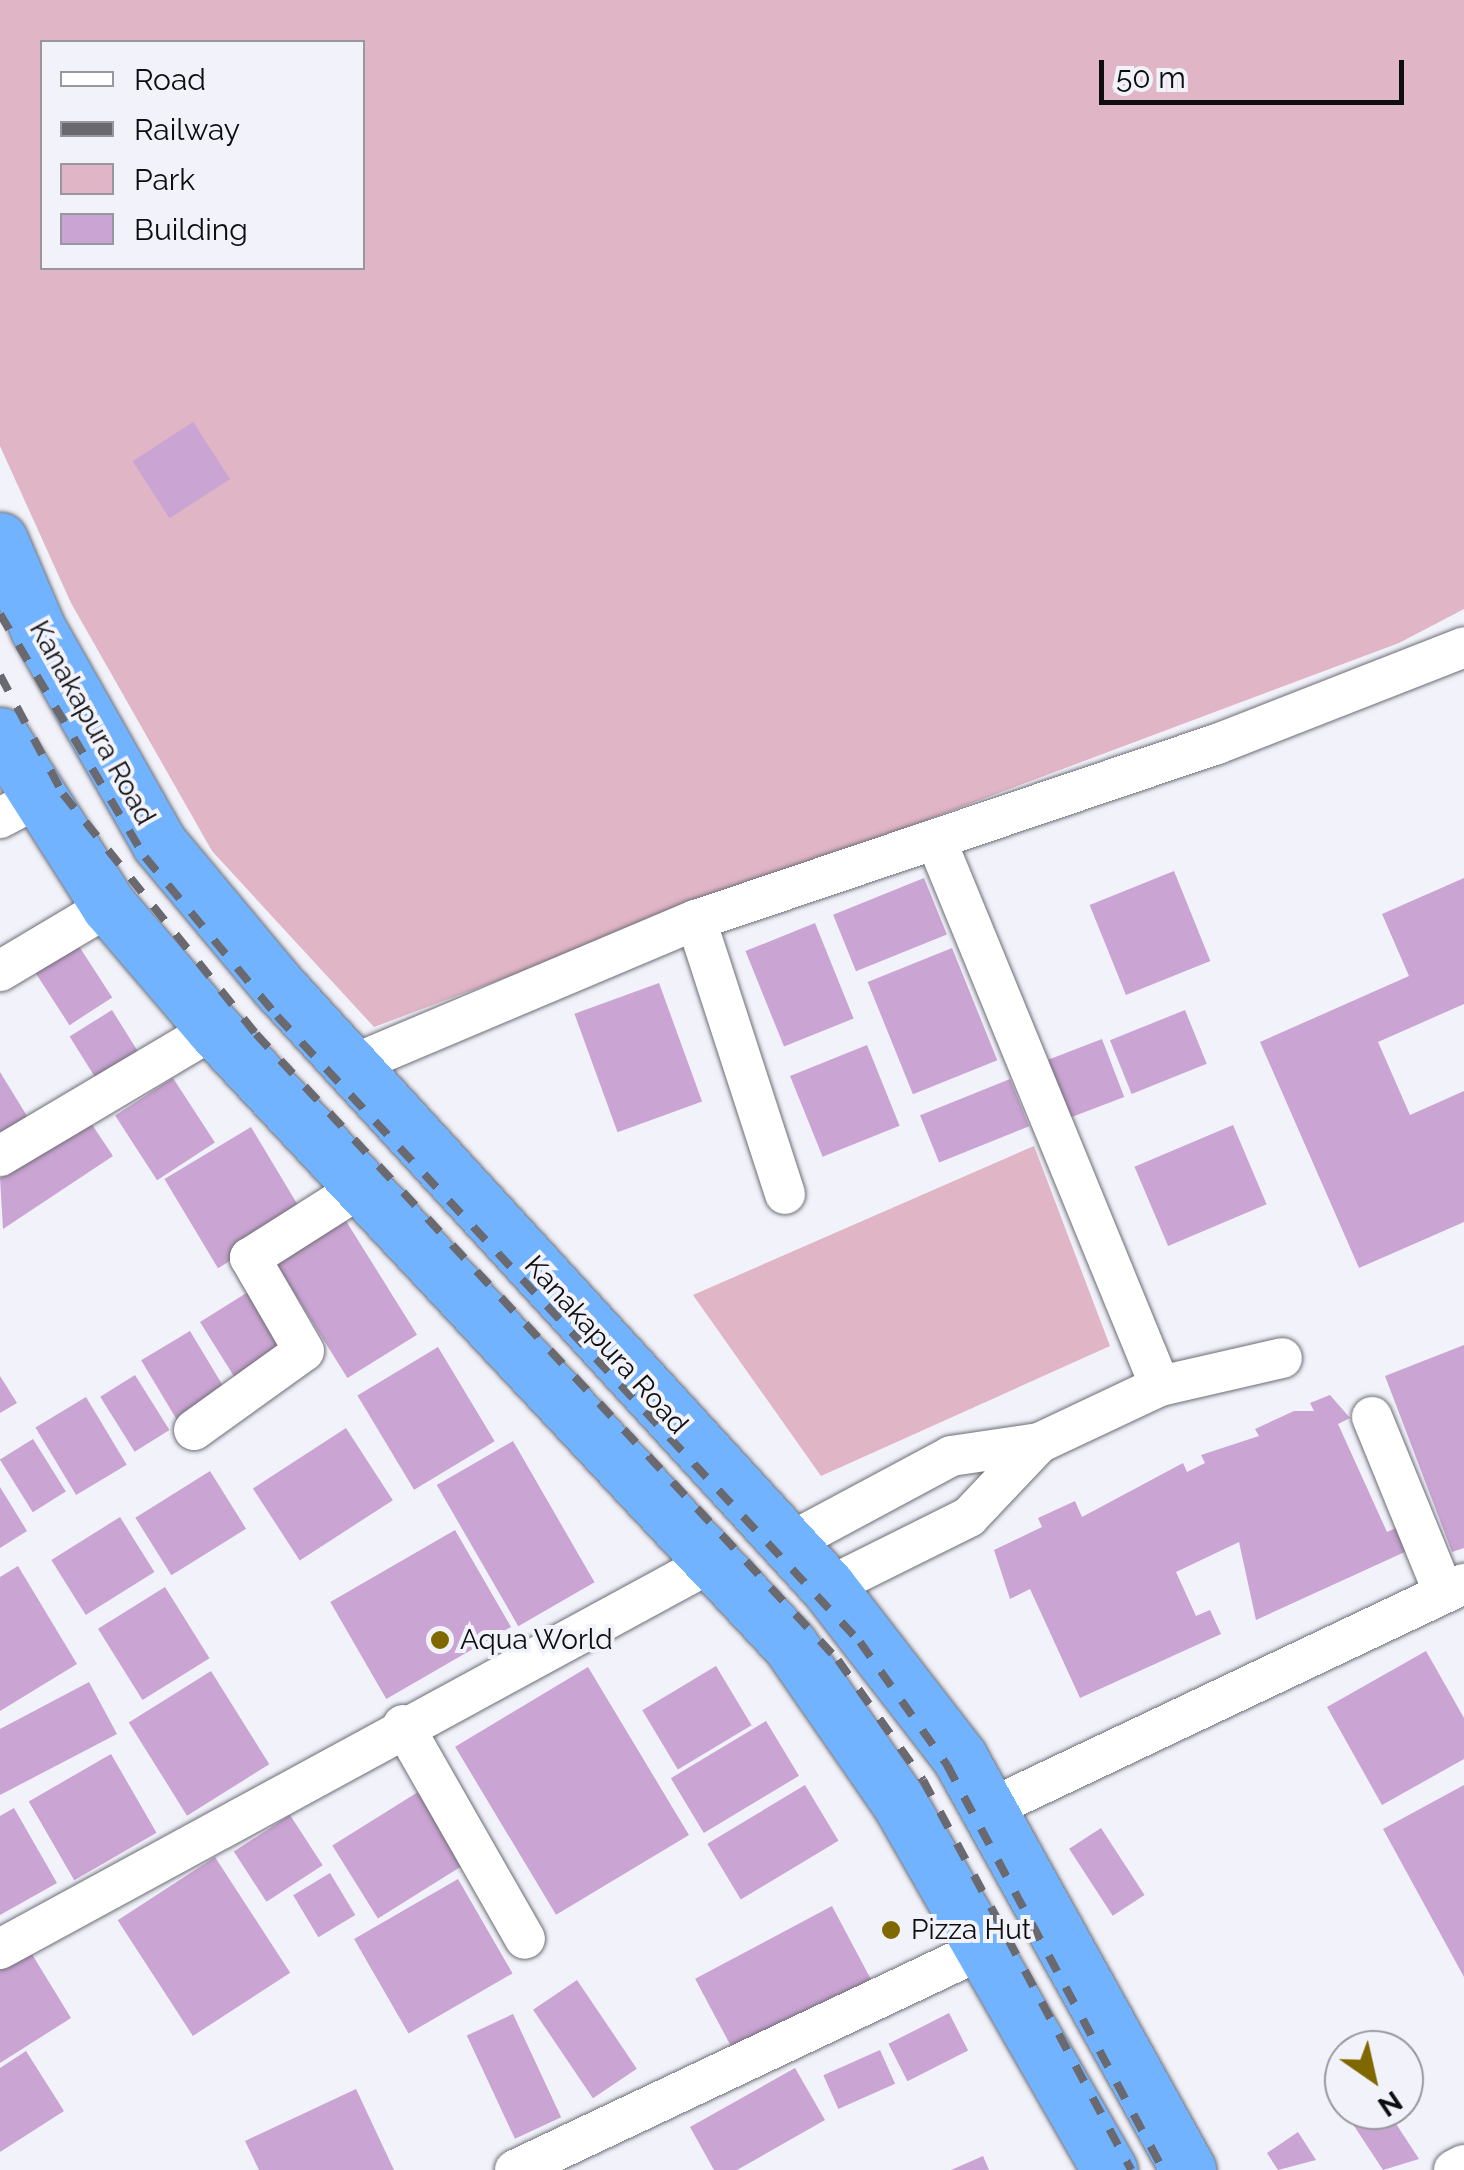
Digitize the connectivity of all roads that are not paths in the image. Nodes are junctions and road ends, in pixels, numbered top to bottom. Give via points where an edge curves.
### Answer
1 (0, 540) edge
2 (1464, 647) edge
3 (0, 735) edge
4 (17, 809) edge
5 (936, 840) junction
6 (109, 906) junction
7 (696, 920) junction
8 (0, 971) edge
9 (214, 1029) junction
10 (357, 1064) junction
11 (0, 1156) edge
12 (362, 1187) junction
13 (785, 1194) dead end
14 (1282, 1358) dead end
15 (1160, 1386) junction
16 (1372, 1418) dead end
17 (194, 1430) dead end
18 (1038, 1443) junction
19 (789, 1544) junction
20 (710, 1562) junction
21 (828, 1587) junction
22 (1454, 1588) edge
23 (403, 1726) junction
24 (989, 1809) junction
25 (525, 1939) dead end
26 (986, 1947) junction
27 (0, 1950) edge
28 (1464, 2164) edge
29 (515, 2170) edge
30 (1110, 2170) edge
31 (1188, 2170) edge
32 (1454, 2170) edge

1 - 10 highway, Kanakapura Road via 38,630 159,842
2 - 5 street
3 - 4 highway
4 - 6 highway
5 - 7 street
5 - 15 street
6 - 8 street
6 - 9 highway
7 - 10 street
7 - 13 street
9 - 11 street
9 - 12 highway
10 - 19 highway, Kanakapura Road
12 - 17 street via 250,1258 304,1352
12 - 20 highway
14 - 15 street
15 - 18 street
16 - 22 street
18 - 19 street via 951,1456
18 - 21 street via 969,1517
19 - 21 highway, Kanakapura Road
20 - 23 street
20 - 26 highway via 790,1645
21 - 24 highway, Kanakapura Road
22 - 24 street
23 - 25 street
23 - 27 street
24 - 31 highway, Kanakapura Road
26 - 29 street
26 - 30 highway
28 - 32 street

